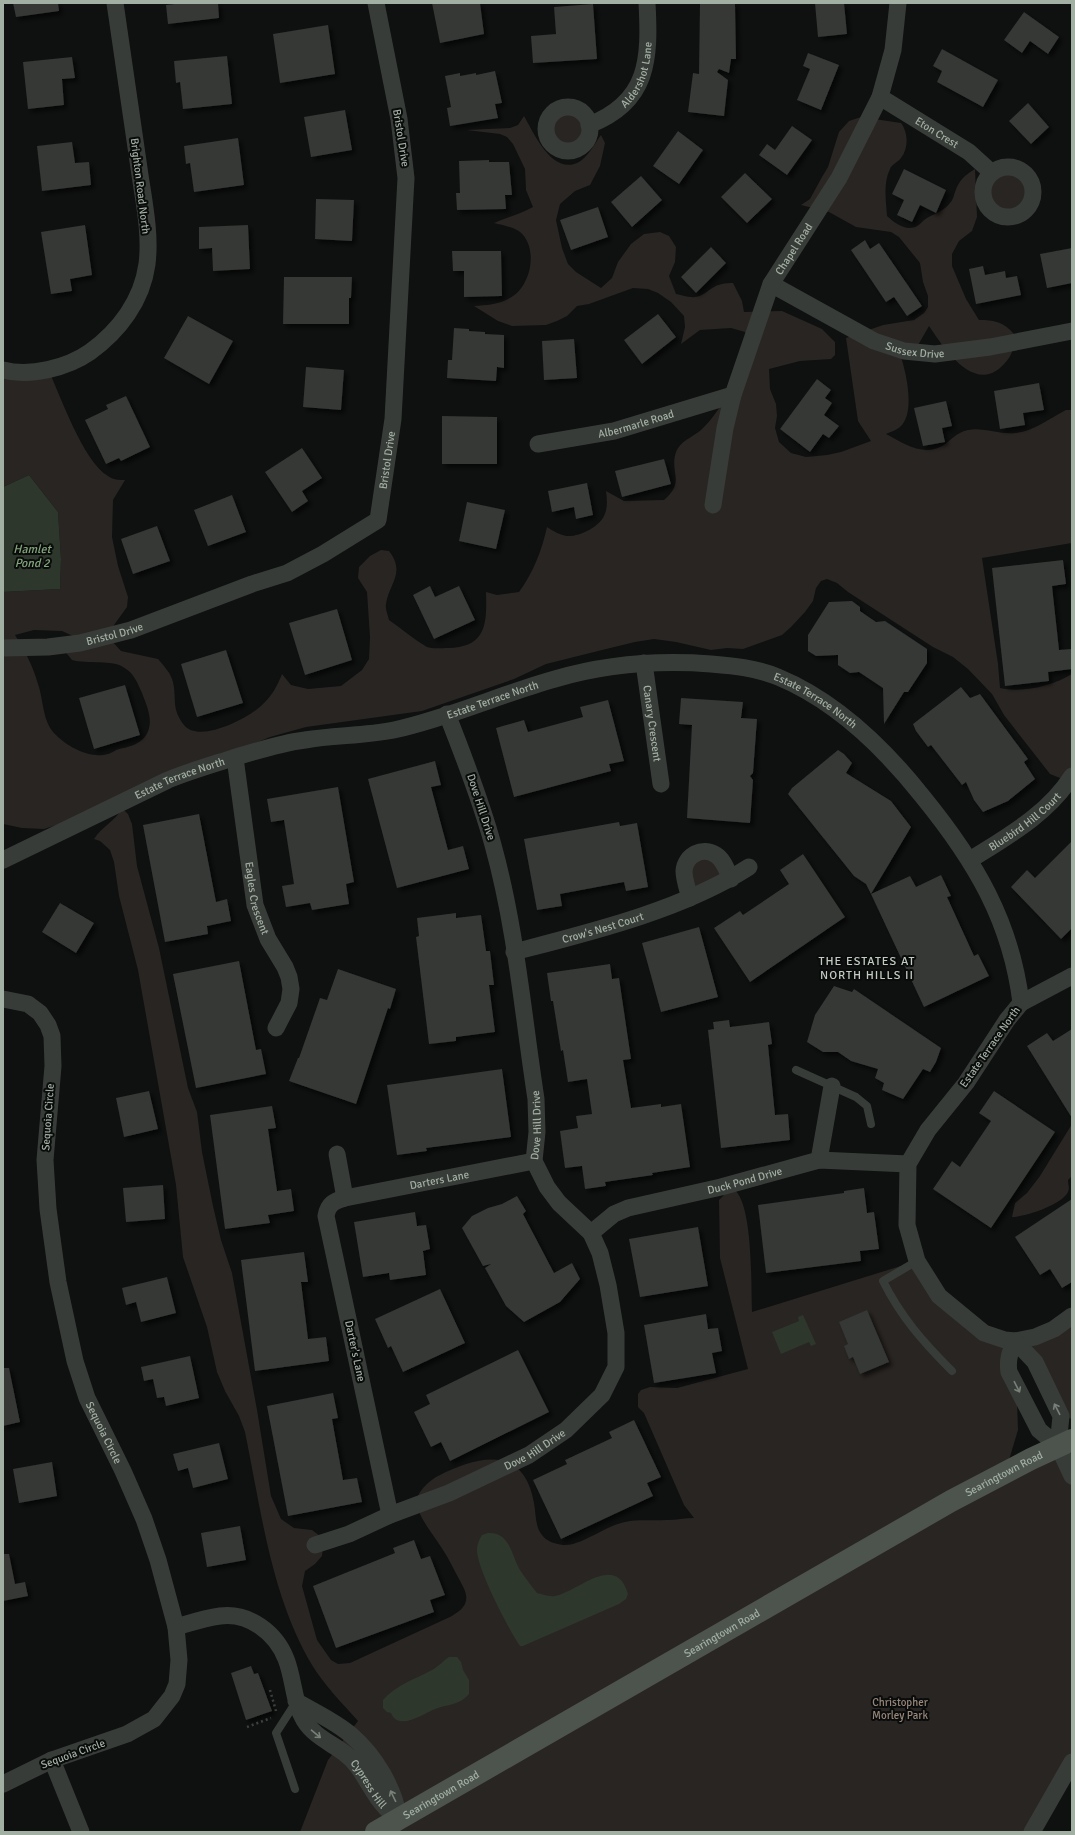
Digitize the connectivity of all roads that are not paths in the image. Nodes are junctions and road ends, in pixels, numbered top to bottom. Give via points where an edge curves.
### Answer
1 (115, 3) edge
2 (376, 3) edge
3 (647, 3) edge
4 (898, 3) edge
5 (880, 97) junction
6 (589, 125) dead end
7 (991, 172) dead end
8 (771, 284) junction
9 (1072, 331) edge
10 (3, 370) edge
11 (733, 395) junction
12 (538, 444) dead end
13 (713, 505) dead end
14 (3, 648) edge
15 (644, 663) junction
16 (447, 714) junction
17 (235, 758) junction
18 (1072, 776) edge
19 (661, 784) dead end
20 (3, 860) edge
21 (970, 860) junction
22 (749, 867) dead end
23 (731, 879) junction
24 (690, 898) junction
25 (514, 952) junction
26 (1072, 976) edge
27 (3, 999) edge
28 (1021, 1004) junction
29 (276, 1028) dead end
30 (796, 1070) dead end
31 (832, 1086) junction
32 (871, 1124) dead end
33 (337, 1154) dead end
34 (819, 1160) junction
35 (534, 1161) junction
36 (908, 1164) junction
37 (345, 1198) junction
38 (591, 1233) junction
39 (917, 1261) junction
40 (1072, 1316) edge
41 (1015, 1341) junction
42 (952, 1371) dead end
43 (1065, 1443) edge
44 (1072, 1476) edge
45 (390, 1515) junction
46 (315, 1545) dead end
47 (176, 1627) junction
48 (296, 1701) junction
49 (52, 1760) junction
50 (1072, 1762) edge
51 (3, 1784) edge
52 (295, 1789) dead end
53 (399, 1819) junction
54 (81, 1832) edge
55 (376, 1832) edge
56 (1032, 1832) edge

1 - 10 street, Brighton Road North via 147,224 147,264 139,294 118,327 104,342 84,356 60,367 33,372
2 - 14 street, Bristol Drive via 401,131 406,178 394,419 378,520 287,573 131,630 80,643
3 - 6 street, Aldershot Lane via 646,57 639,84 621,108 607,118
4 - 5 street, Chapel Road via 893,50
5 - 7 street, Eton Crest via 969,152
5 - 8 street, Chapel Road via 839,178
8 - 9 street, Sussex Drive via 874,341 917,353 935,354 990,347
8 - 11 street, Chapel Road
11 - 12 street, Albermarle Road via 614,431
11 - 13 street, Chapel Road
15 - 16 street, Estate Terrace North via 556,678
15 - 19 street, Canary Crescent
15 - 21 street, Estate Terrace North via 682,662 755,669 780,678 815,696 855,725 904,773
16 - 17 street, Estate Terrace North via 394,730 304,740 268,747
16 - 25 street, Dove Hill Drive via 471,776 493,845
17 - 20 street, Estate Terrace North via 195,769 168,780
17 - 29 street, Eagles Crescent via 255,905 268,939 285,967 291,989 289,1003
18 - 21 street, Bluebird Hill Court via 1037,816
21 - 28 street, Estate Terrace North via 1014,958
22 - 23 street, Crow's Nest Court
23 - 24 street, Crow's Nest Court
23 - 24 street via 717,855 711,852 698,852 685,866 684,873
24 - 25 street, Crow's Nest Court via 574,937
25 - 35 street, Dove Hill Drive via 536,1099 537,1132
26 - 28 street
27 - 47 street, Sequoia Circle via 28,1004 40,1013 52,1036 53,1066 45,1160 48,1209 61,1296 75,1361 87,1398 144,1519
28 - 36 street, Estate Terrace North via 994,1039 966,1083 928,1130
30 - 31 lane
31 - 32 lane via 856,1097 867,1106
31 - 34 street
33 - 37 street
34 - 36 street, Duck Pond Drive
34 - 38 street, Duck Pond Drive via 721,1187 628,1208 614,1214
35 - 37 street, Darters Lane
35 - 38 street, Dove Hill Drive via 547,1187 559,1203
36 - 39 street via 908,1225
37 - 45 street, Darter's Lane via 330,1204 326,1216
38 - 45 street, Dove Hill Drive via 600,1253 616,1333 616,1367 602,1395 566,1430 529,1455 448,1494
39 - 41 street via 940,1296 984,1333
39 - 42 lane via 883,1281 896,1307 915,1332
40 - 41 street via 1054,1329 1035,1337
43 -> 41 street via 1061,1416 1035,1362
41 -> 43 street via 1009,1355 1009,1372 1039,1430
43 - 44 street
43 - 53 main road, Searingtown Road via 944,1505
45 - 46 street, Dove Hill Drive via 349,1534
47 - 48 street, Cypress Hill via 221,1616 248,1620 258,1625 278,1643 286,1659
47 - 49 street, Sequoia Circle via 179,1660 177,1684 172,1696 154,1719 127,1734
48 - 52 lane via 276,1733
48 - 53 street, Cypress Hill via 310,1729 353,1761 386,1808
49 - 51 street, Sequoia Circle
49 - 54 street
50 - 56 street
53 - 55 main road, Searingtown Road

